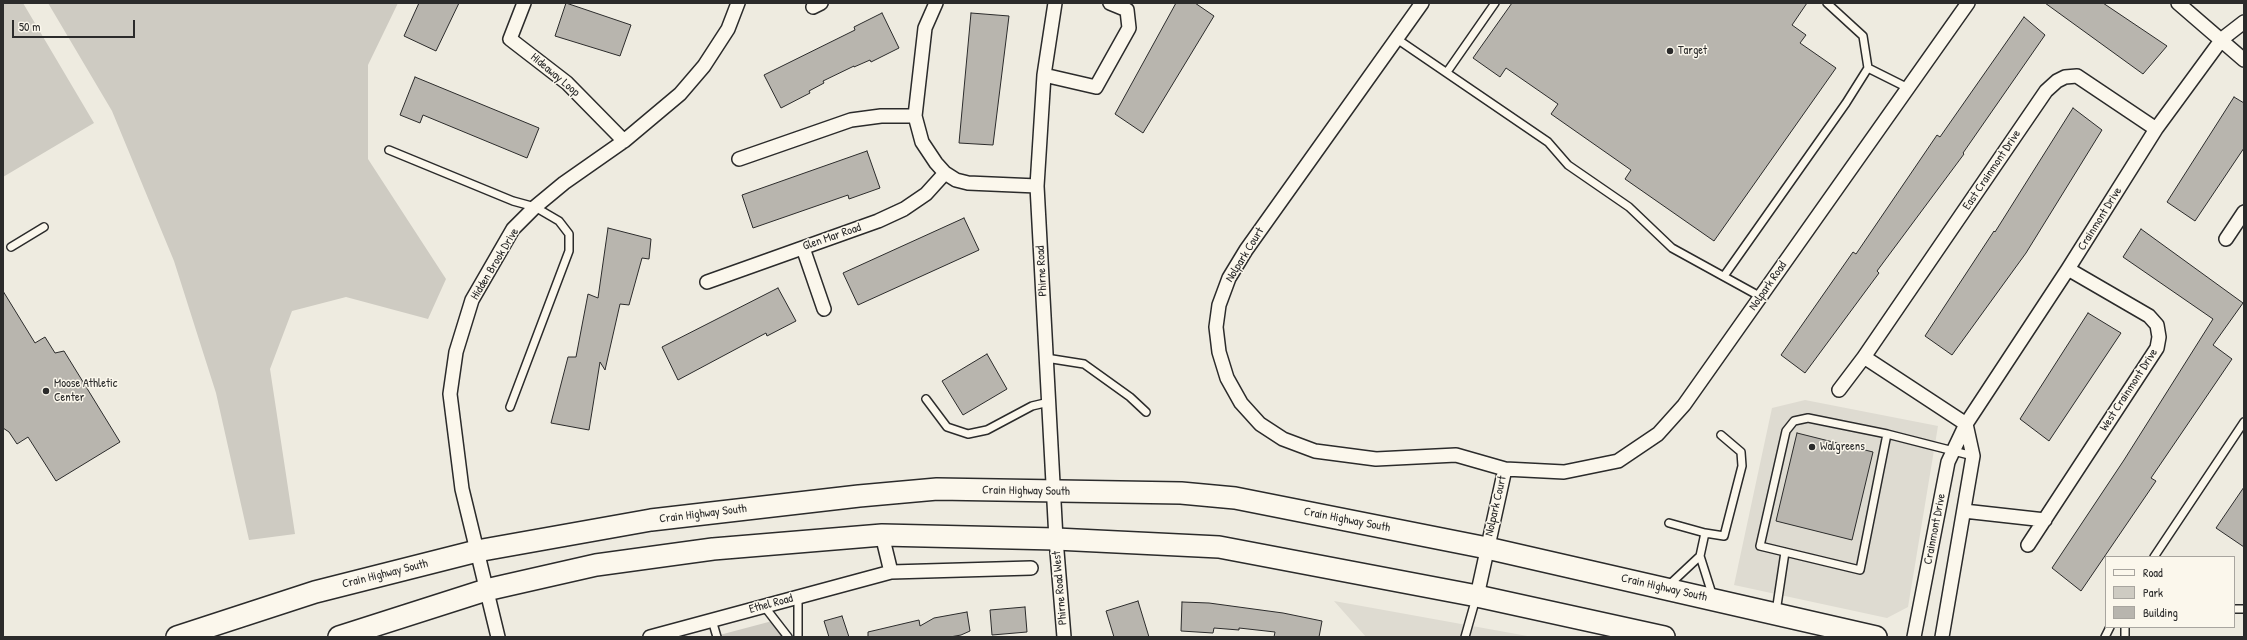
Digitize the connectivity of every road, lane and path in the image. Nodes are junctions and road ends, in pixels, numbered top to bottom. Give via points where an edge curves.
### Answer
1 (524, 3) edge
2 (738, 3) edge
3 (936, 3) edge
4 (1055, 3) edge
5 (1110, 3) edge
6 (1422, 3) edge
7 (1495, 3) edge
8 (1827, 3) edge
9 (1968, 3) edge
10 (2178, 3) edge
11 (2244, 22) edge
12 (1397, 38) junction
13 (2222, 39) junction
14 (2244, 60) edge
15 (1868, 68) junction
16 (1447, 72) junction
17 (1044, 75) junction
18 (1908, 88) junction
19 (915, 116) junction
20 (2156, 129) junction
21 (624, 141) junction
22 (389, 150) dead end
23 (739, 159) dead end
24 (945, 173) junction
25 (1037, 186) junction
26 (535, 207) junction
27 (2244, 212) edge
28 (44, 227) dead end
29 (2226, 239) dead end
30 (11, 247) dead end
31 (803, 248) junction
32 (2068, 269) junction
33 (1724, 276) junction
34 (707, 282) dead end
35 (1761, 296) junction
36 (824, 308) dead end
37 (1864, 357) junction
38 (1046, 358) junction
39 (1839, 390) dead end
40 (926, 399) dead end
41 (1049, 402) junction
42 (510, 407) dead end
43 (1146, 412) dead end
44 (2244, 422) edge
45 (1966, 424) junction
46 (1887, 434) junction
47 (1721, 435) dead end
48 (1953, 451) junction
49 (1973, 456) junction
50 (1505, 469) junction
51 (1054, 491) junction
52 (1964, 511) junction
53 (2045, 520) junction
54 (1669, 523) dead end
55 (1705, 533) junction
56 (882, 535) junction
57 (1056, 539) junction
58 (2028, 545) dead end
59 (1487, 548) junction
60 (477, 551) junction
61 (1785, 552) junction
62 (1700, 556) junction
63 (2155, 556) edge
64 (1031, 568) dead end
65 (891, 572) junction
66 (1665, 589) junction
67 (486, 590) junction
68 (1477, 596) junction
69 (798, 597) junction
70 (1714, 600) junction
71 (764, 606) junction
72 (1776, 614) junction
73 (712, 620) junction
74 (2110, 628) edge
75 (1621, 633) edge
76 (177, 637) edge
77 (339, 637) edge
78 (498, 637) edge
79 (650, 637) edge
80 (717, 637) edge
81 (788, 637) edge
82 (798, 637) edge
83 (1064, 637) edge
84 (1465, 637) edge
85 (1664, 637) edge
86 (1876, 637) edge
87 (1914, 637) edge
88 (1942, 637) edge
89 (2105, 637) edge

1 - 21 street, Hideaway Loop via 510,39 567,84
2 - 21 street, Hidden Brook Drive via 728,29 704,66 680,94
3 - 19 street via 925,28
4 - 17 street, Phirne Road
5 - 17 street via 1127,10 1129,28 1096,87
6 - 12 street, Nolpark Court
7 - 16 lane
8 - 15 lane via 1863,36
9 - 18 street, Nolpark Road
10 - 13 street
11 - 13 street, Crainmont Drive
12 - 16 lane
12 - 50 street, Nolpark Court via 1246,250 1229,278 1219,305 1216,326 1219,352 1227,378 1241,403 1260,424 1283,439 1315,451 1359,458 1456,455
13 - 14 street
13 - 20 street, Crainmont Drive
15 - 18 lane
15 - 33 lane
16 - 33 lane via 1548,142 1568,165 1629,207 1672,248
17 - 25 street, Phirne Road
18 - 35 street, Nolpark Road
19 - 23 street via 881,116 851,120
19 - 24 street via 922,142
20 - 32 street, Crainmont Drive
20 - 37 street, East Crainmont Drive via 2077,76 2056,81 2046,91
21 - 26 street, Hidden Brook Drive via 564,183
22 - 26 lane via 513,201
24 - 25 street via 956,180 968,183
24 - 31 street, Glen Mar Road via 926,194 904,209
25 - 38 street, Phirne Road
26 - 42 lane via 559,221 569,234 569,251
26 - 60 street, Hidden Brook Drive via 513,229 472,300 456,352 450,394 462,489
27 - 29 street
28 - 30 lane
31 - 34 street, Glen Mar Road
31 - 36 street
32 - 45 street, Crainmont Drive
32 - 53 street, West Crainmont Drive via 2149,316 2157,326 2159,337 2157,348
33 - 35 lane
35 - 50 street, Nolpark Road via 1684,405 1658,434 1618,461 1564,472
37 - 39 street, East Crainmont Drive
37 - 45 street
38 - 41 street, Phirne Road
38 - 43 lane via 1084,364 1130,397
40 - 41 lane via 947,427 968,434 987,430 1032,406
41 - 51 street, Phirne Road
44 - 63 lane
45 - 48 street, Crainmont Drive
45 - 49 street, Crainmont Drive
46 - 48 lane
46 - 61 lane via 1860,570
46 - 61 lane via 1808,418 1794,421 1786,431 1760,546
47 - 55 lane via 1741,452 1742,466 1724,536
48 - 49 lane
48 - 87 street, Crainmont Drive via 1948,462
49 - 52 street, Crainmont Drive
50 - 59 street, Nolpark Court
51 - 57 street, Phirne Road
51 - 59 main road, Crain Highway South via 1181,493 1235,498
51 - 60 main road, Crain Highway South via 937,489 859,496 651,520
52 - 53 street
52 - 88 street, Crainmont Drive
53 - 58 street, West Crainmont Drive
54 - 55 lane
55 - 62 lane
56 - 57 main road
56 - 65 street
56 - 67 main road via 713,550 596,565
57 - 68 main road via 1219,547
57 - 83 street, Phirne Road West
59 - 66 main road, Crain Highway South
59 - 68 street, Nolpark Court
60 - 67 street, Hidden Brook Drive
60 - 76 main road, Crain Highway South via 315,592
61 - 72 lane
62 - 66 lane
62 - 70 lane
64 - 65 street, Ethel Road
65 - 69 street, Ethel Road
66 - 70 main road, Crain Highway South
67 - 77 main road
67 - 78 street, Hidden Brook Drive
68 - 75 main road
68 - 84 lane
69 - 71 street, Ethel Road
69 - 82 lane
70 - 72 main road, Crain Highway South
71 - 73 street, Ethel Road
71 - 81 lane
72 - 86 main road, Crain Highway South
73 - 79 street, Ethel Road
73 - 80 lane
74 - 89 lane
75 - 85 main road

